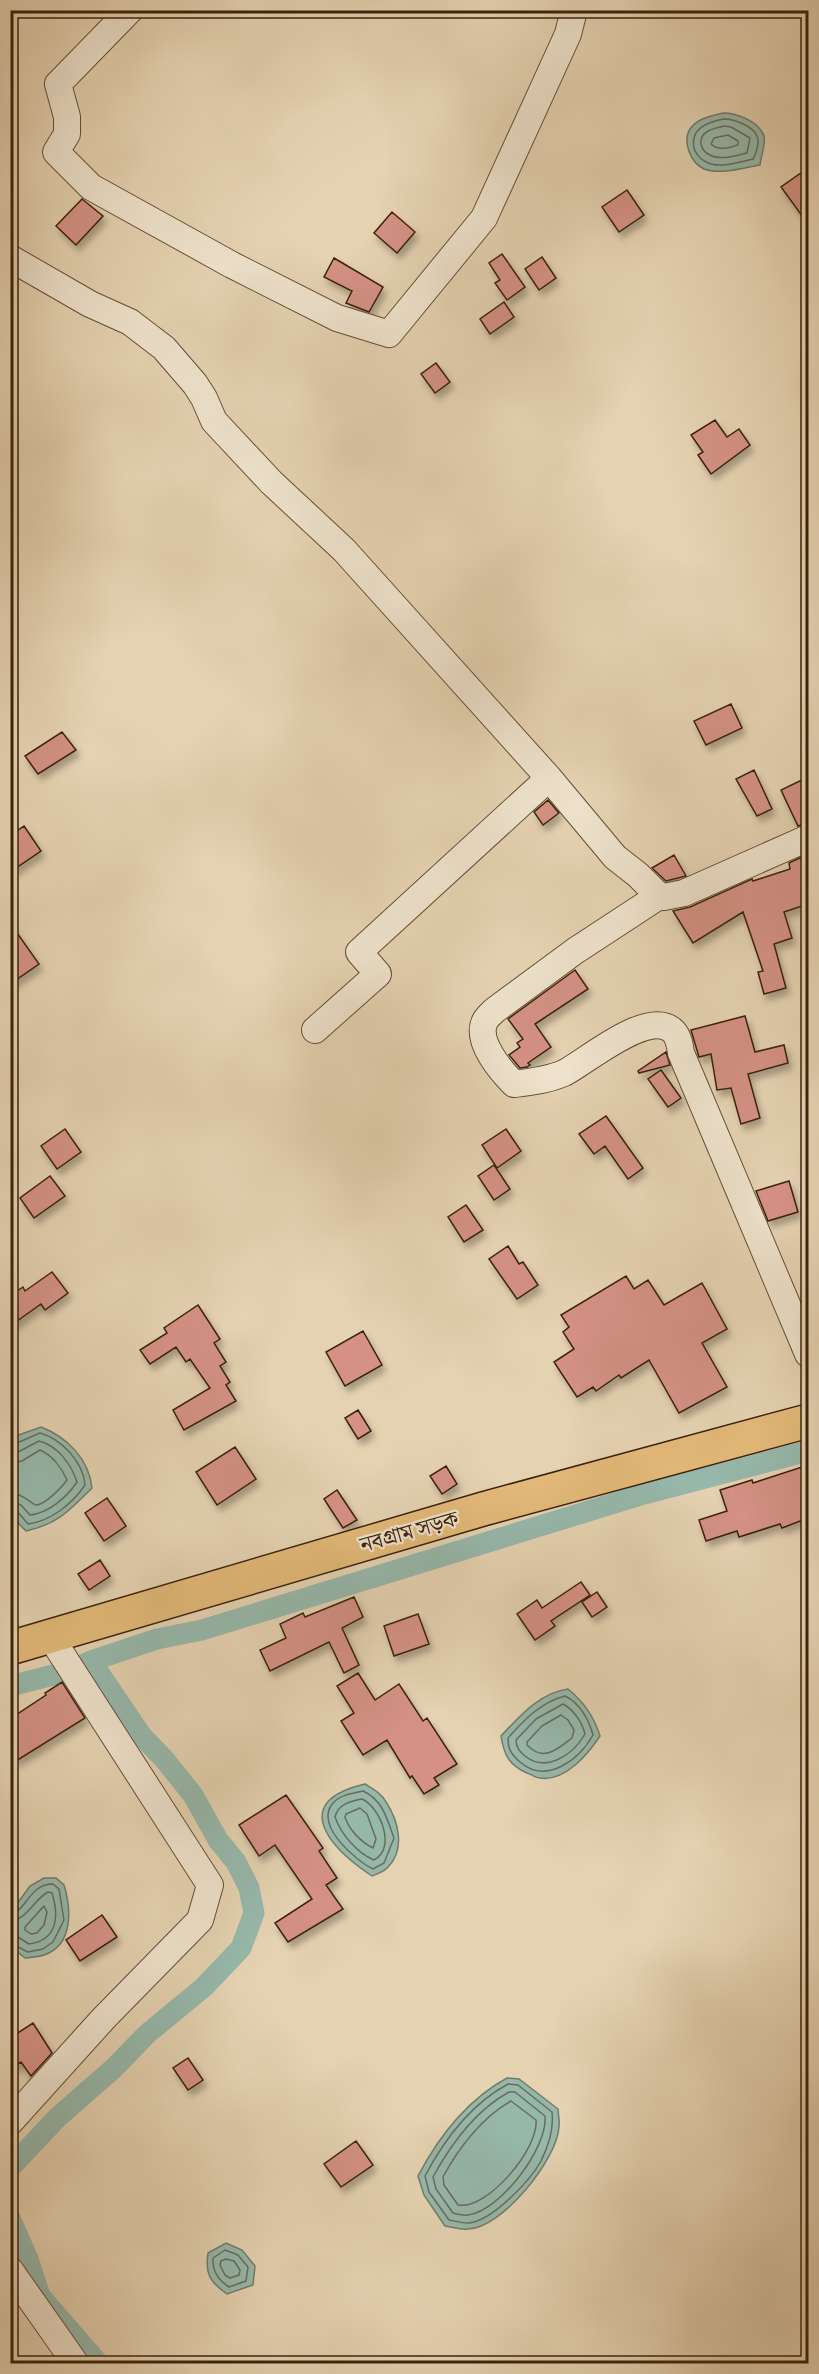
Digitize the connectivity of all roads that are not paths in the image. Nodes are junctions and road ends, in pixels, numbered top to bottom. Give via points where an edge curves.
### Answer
1 (130, 10) edge
2 (574, 10) edge
3 (10, 258) edge
4 (549, 778) junction
5 (808, 838) edge
6 (659, 896) junction
7 (315, 1030) dead end
8 (808, 1354) edge
9 (808, 1420) edge
10 (54, 1642) junction
11 (10, 1648) edge
12 (10, 2122) edge
13 (10, 2270) edge
14 (76, 2364) edge

1 - 2 street via 58,84 67,117 67,134 56,152 91,187 202,248 337,318 389,334 484,218 568,34
3 - 4 street via 42,279 130,322 164,348 195,384 214,421 271,482 344,550
4 - 6 street via 615,857
4 - 7 street via 359,952 378,974
5 - 6 street via 684,893
6 - 8 street via 495,1010 485,1021 483,1035 489,1051 514,1084 564,1073 597,1050 644,1028 667,1027 673,1031
9 - 10 main road, নবগ্রাম সড়ক via 483,1509
10 - 11 main road, নবগ্রাম সড়ক
10 - 12 street via 210,1886 200,1920
13 - 14 street

